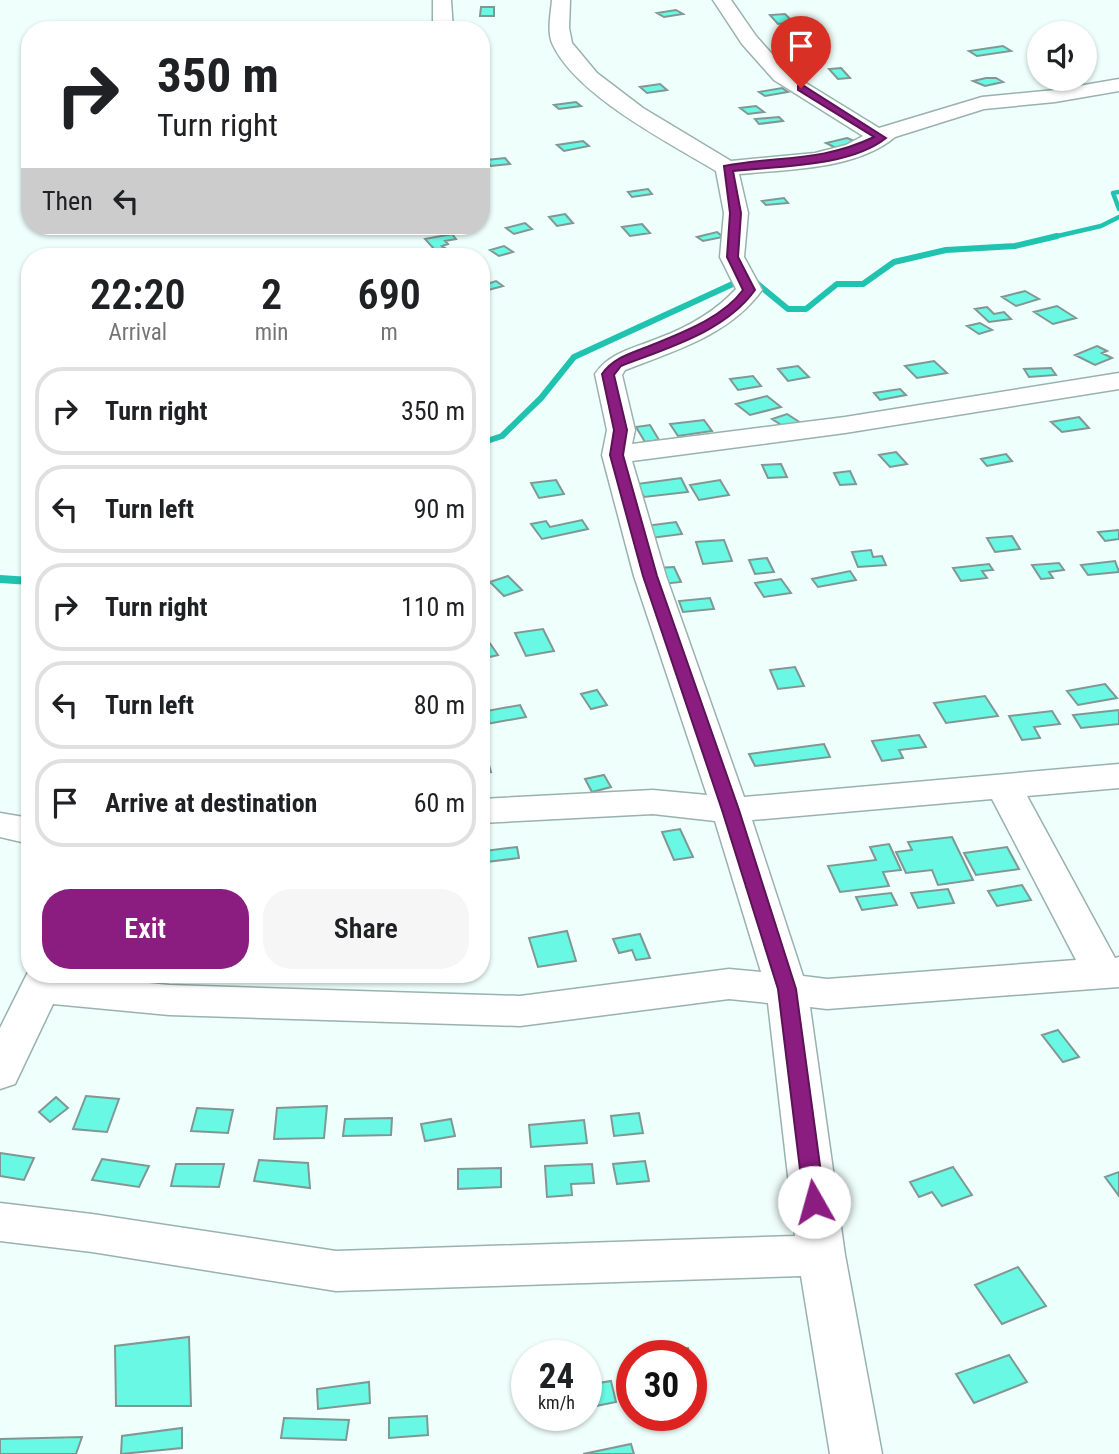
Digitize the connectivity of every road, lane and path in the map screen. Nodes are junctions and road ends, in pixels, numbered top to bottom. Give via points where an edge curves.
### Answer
1 (442, 0) edge
2 (561, 0) edge
3 (722, 0) edge
4 (443, 21) edge
5 (1119, 85) edge
6 (881, 138) junction
7 (727, 168) junction
8 (1119, 381) edge
9 (616, 455) junction
10 (1119, 776) edge
11 (1003, 786) junction
12 (730, 810) junction
13 (490, 811) edge
14 (0, 825) edge
15 (21, 829) edge
16 (1111, 972) edge
17 (41, 983) edge
18 (55, 983) edge
19 (787, 989) junction
20 (0, 1072) edge
21 (0, 1222) edge
22 (821, 1255) junction
23 (856, 1454) edge

1 - 4 street
2 - 7 street via 561,42 585,73 620,102
3 - 6 street via 781,76
5 - 6 street via 982,103 887,132
6 - 7 street via 815,160
7 - 9 street via 736,213 732,257 749,290 697,331 616,364 608,374 621,430
8 - 9 street via 845,425
9 - 12 street via 650,576
10 - 11 street
11 - 12 street
11 - 16 street
12 - 13 street via 653,802
12 - 19 street
14 - 15 street
16 - 19 street via 827,994
17 - 20 street
18 - 19 street via 169,1000 520,1011 729,984
19 - 22 street
21 - 22 street via 336,1271
22 - 23 street

